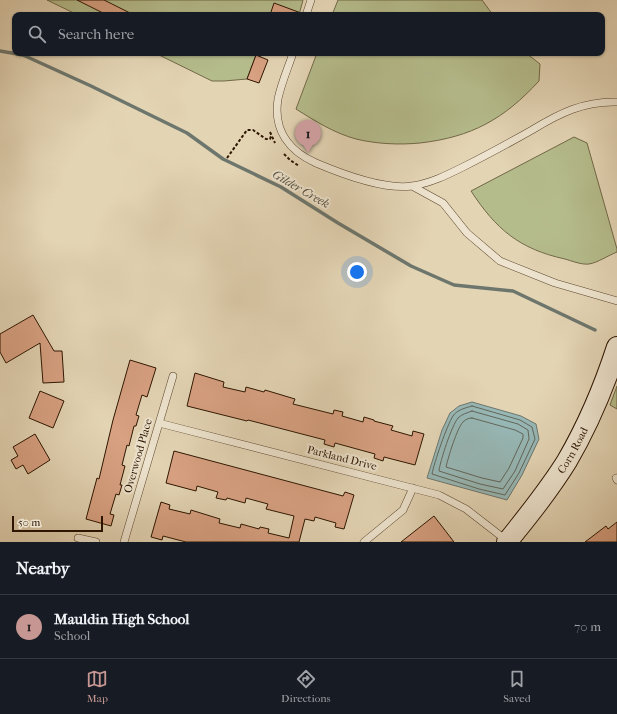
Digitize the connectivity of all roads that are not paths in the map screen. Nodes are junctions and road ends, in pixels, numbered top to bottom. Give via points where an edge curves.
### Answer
1 (311, 0) edge
2 (307, 12) edge
3 (292, 56) edge
4 (617, 102) edge
5 (412, 186) junction
6 (617, 301) edge
7 (617, 347) edge
8 (173, 376) dead end
9 (159, 423) junction
10 (413, 488) junction
11 (78, 538) dead end
12 (96, 542) edge
13 (124, 542) edge
14 (364, 542) edge
15 (507, 542) edge

1 - 2 lane
3 - 5 lane via 278,98 277,114 280,128 290,145 304,158 336,171 395,186
4 - 5 lane via 600,102 560,114 495,151 435,180
5 - 6 lane via 443,203 467,233 500,261 555,283
7 - 15 street, Corn Road via 605,383 567,461
8 - 9 lane, Overwood Place
9 - 10 lane, Parkland Drive
9 - 13 lane, Overwood Place
10 - 14 lane via 403,510
10 - 15 lane, Parkland Drive via 439,495 466,509
11 - 12 lane

